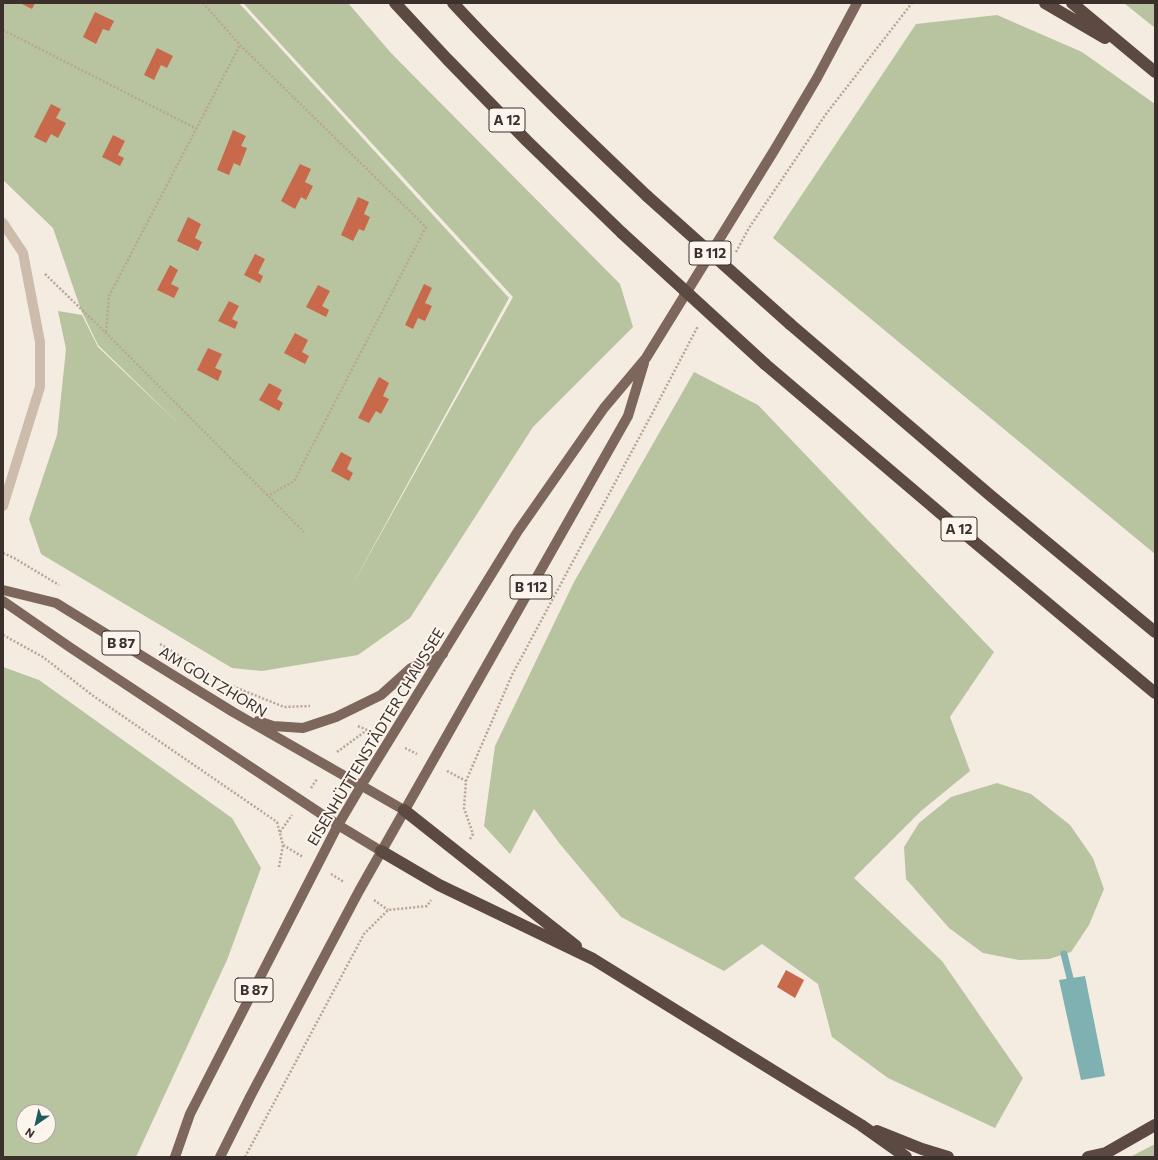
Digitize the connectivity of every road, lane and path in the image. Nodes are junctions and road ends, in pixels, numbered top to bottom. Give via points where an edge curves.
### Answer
1 (203, 3) edge
2 (395, 3) edge
3 (453, 3) edge
4 (857, 3) edge
5 (912, 3) edge
6 (1045, 3) edge
7 (1072, 3) edge
8 (3, 30) edge
9 (240, 45) junction
10 (1136, 56) junction
11 (1155, 72) edge
12 (197, 129) junction
13 (3, 223) edge
14 (23, 253) junction
15 (734, 256) dead end
16 (698, 326) dead end
17 (106, 333) junction
18 (646, 358) junction
19 (268, 496) junction
20 (3, 506) edge
21 (304, 532) dead end
22 (3, 553) edge
23 (62, 586) dead end
24 (3, 590) edge
25 (3, 600) edge
26 (1155, 632) edge
27 (3, 634) edge
28 (158, 643) dead end
29 (443, 654) junction
30 (1155, 693) edge
31 (311, 706) dead end
32 (233, 712) junction
33 (361, 786) junction
34 (404, 810) junction
35 (338, 826) junction
36 (283, 845) junction
37 (381, 851) junction
38 (460, 854) junction
39 (317, 866) junction
40 (279, 867) dead end
41 (439, 886) junction
42 (359, 891) junction
43 (388, 910) junction
44 (593, 959) junction
45 (861, 1124) junction
46 (1155, 1125) edge
47 (175, 1157) edge
48 (220, 1157) edge
49 (245, 1157) edge
50 (906, 1157) edge
51 (948, 1157) edge
52 (1088, 1157) edge

1 - 9 path
2 - 30 highway, A 12, bridge via 527,141 622,233 765,364
3 - 26 highway, A 12, bridge via 647,196 790,324
4 - 18 main road, EISENHÜTTENSTÄDTER CHAUSSEE / B 112 via 775,149
5 - 15 path via 826,114 749,228
6 - 10 highway
7 - 10 highway
8 - 12 path
9 - 12 path
9 - 19 path via 426,227 294,481
10 - 11 highway
12 - 17 path via 109,296
13 - 14 street
14 - 17 path
14 - 20 street via 40,342 40,387
16 - 38 path via 512,675 466,781 464,808 473,834
17 - 19 path
18 - 29 main road, EISENHÜTTENSTÄDTER CHAUSSEE / B 112 via 604,408 518,531
18 - 34 main road, EISENHÜTTENSTÄDTER CHAUSSEE / B 112 via 628,416
19 - 21 path
22 - 23 path
24 - 32 main road, AM GOLTZHORN / B 87 via 56,603
25 - 35 main road, B 87
27 - 36 path via 43,657 92,695 277,822
28 - 31 path via 227,684 284,707
29 - 32 main road via 411,668 380,695 363,705 336,718 303,728 273,726
29 - 33 main road, EISENHÜTTENSTÄDTER CHAUSSEE / B 112
32 - 33 main road, AM GOLTZHORN / B 87
33 - 34 main road, AM GOLTZHORN / B 87
33 - 35 main road, EISENHÜTTENSTÄDTER CHAUSSEE / B 87
34 - 37 main road, EISENHÜTTENSTÄDTER CHAUSSEE
34 - 38 highway
35 - 37 main road, B 87
35 - 39 main road, EISENHÜTTENSTÄDTER CHAUSSEE / B 87
36 - 39 path
36 - 40 path
37 - 41 highway
37 - 42 main road, EISENHÜTTENSTÄDTER CHAUSSEE
38 - 44 highway
39 - 42 path
39 - 47 main road, EISENHÜTTENSTÄDTER CHAUSSEE / B 87 via 190,1114
41 - 43 path via 427,906
41 - 44 highway
42 - 43 path
42 - 48 main road, EISENHÜTTENSTÄDTER CHAUSSEE
43 - 49 path via 364,934
44 - 45 highway
45 - 50 highway
45 - 51 highway
46 - 52 highway via 1106,1153

